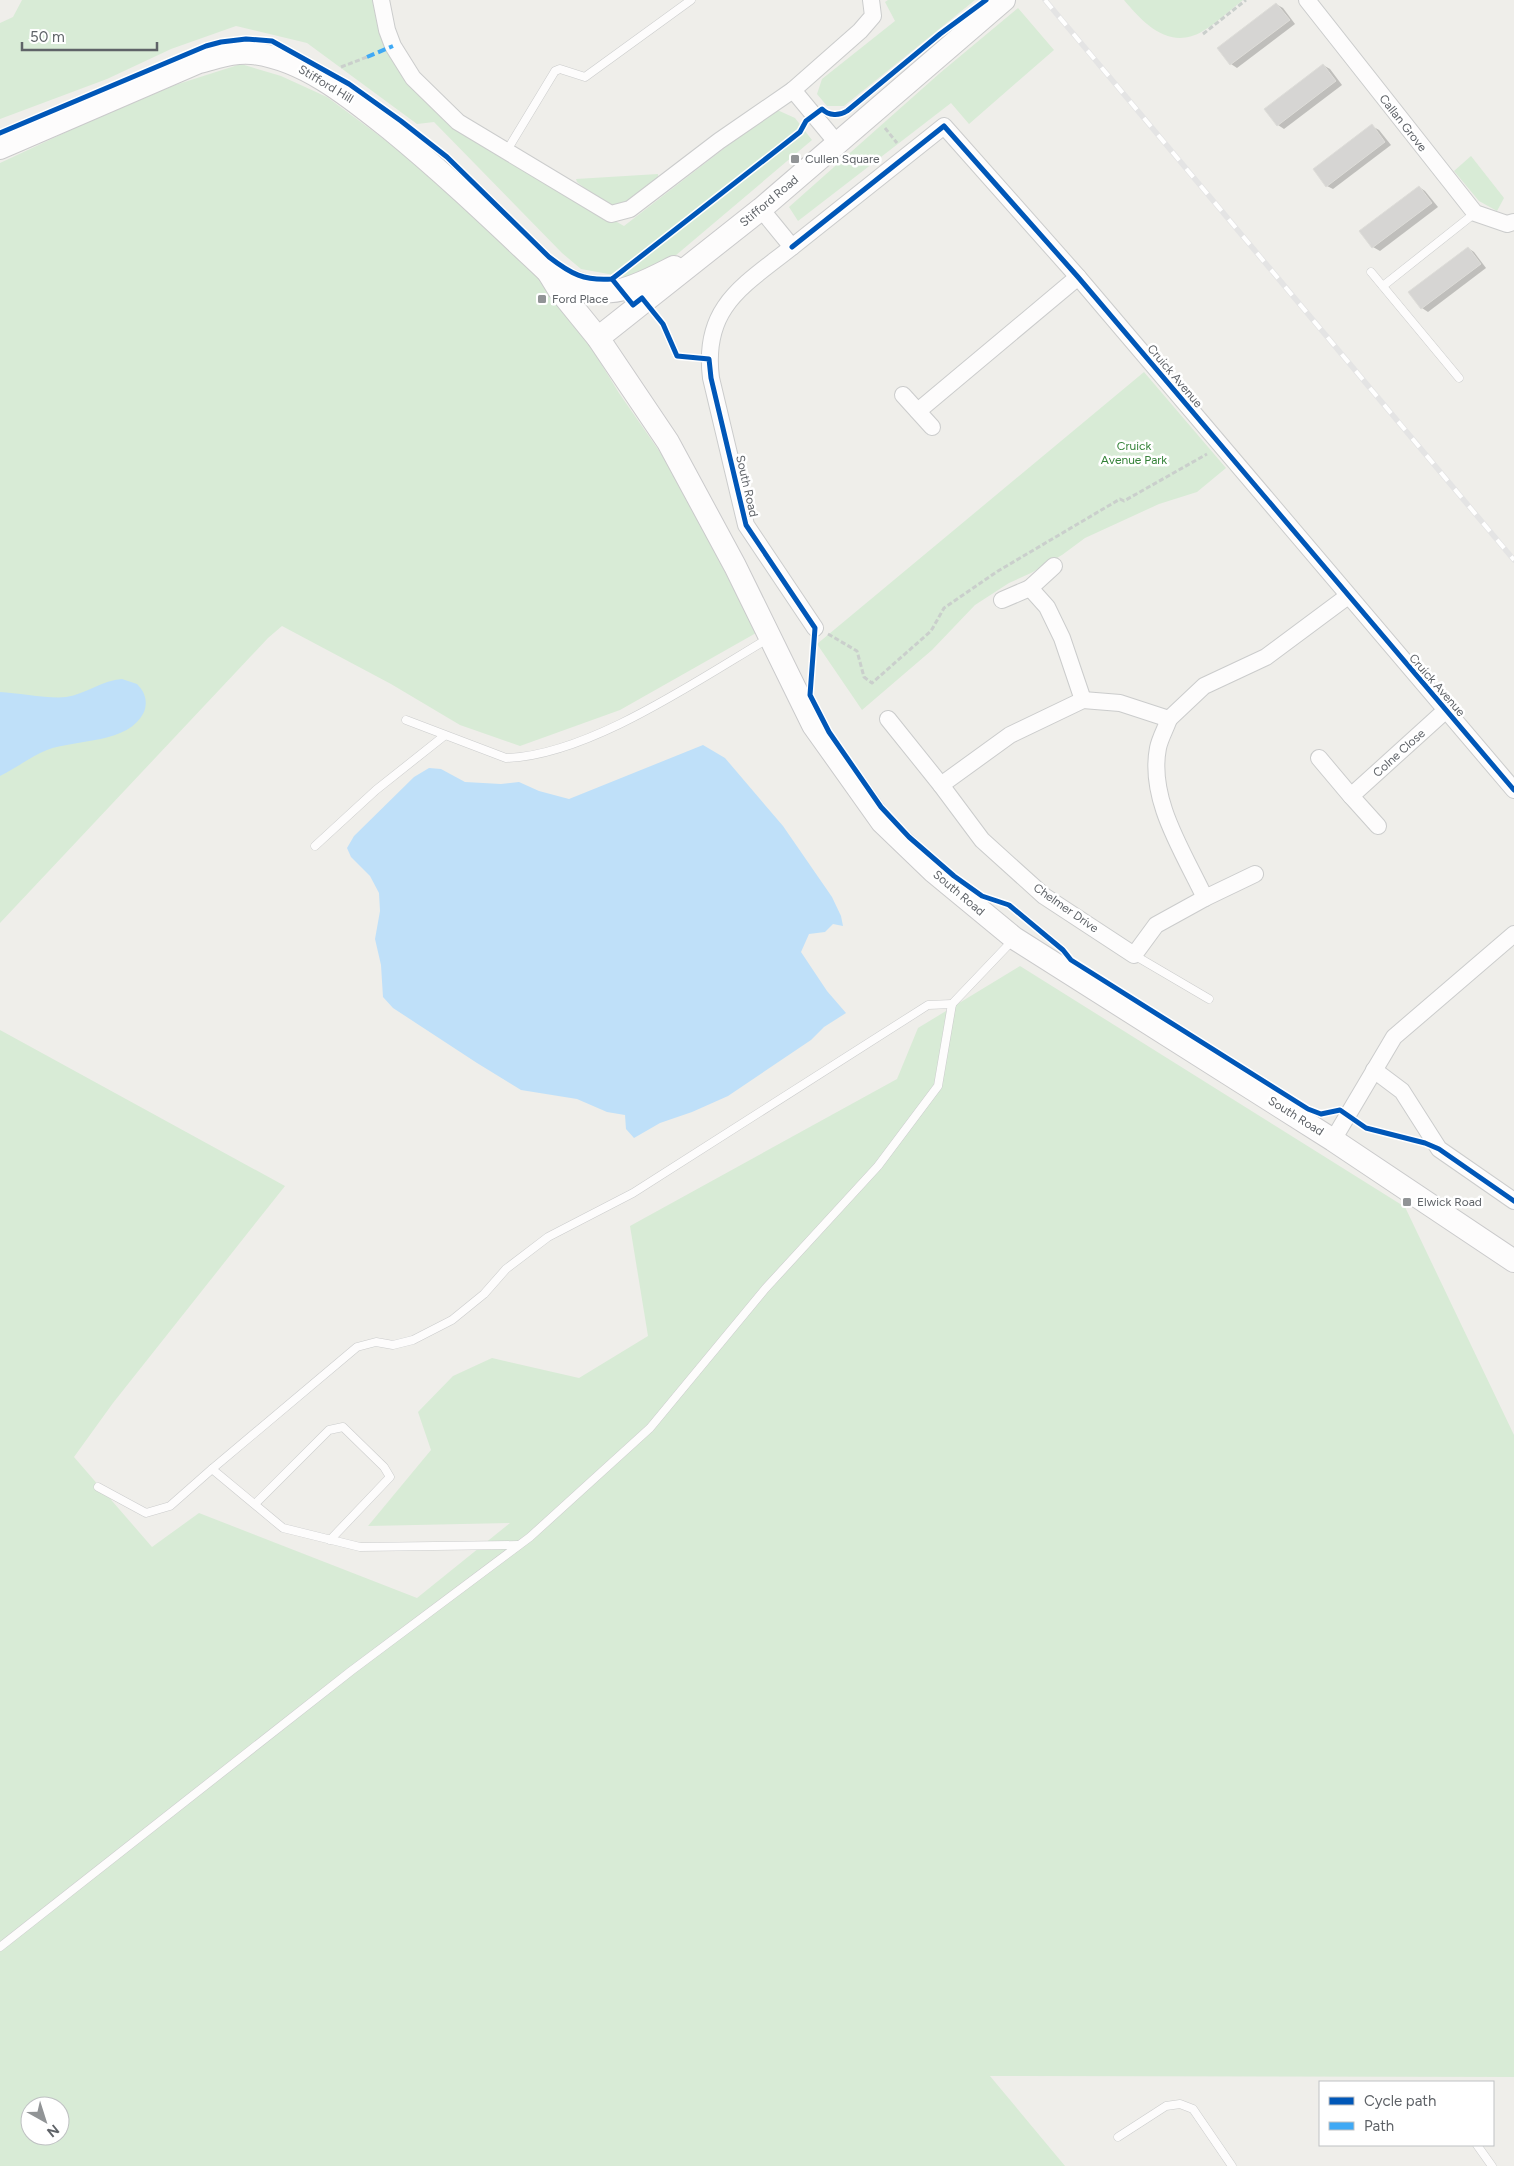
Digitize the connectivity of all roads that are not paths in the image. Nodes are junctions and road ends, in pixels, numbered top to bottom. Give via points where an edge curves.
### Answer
1 (381, 0) edge
2 (691, 0) edge
3 (871, 0) edge
4 (1307, 0) edge
5 (1002, 1) edge
6 (793, 90) junction
7 (837, 144) junction
8 (0, 148) edge
9 (506, 152) junction
10 (761, 209) junction
11 (1475, 213) junction
12 (1514, 222) edge
13 (714, 247) junction
14 (792, 247) junction
15 (548, 272) junction
16 (1371, 272) dead end
17 (1078, 277) junction
18 (1384, 286) junction
19 (598, 338) junction
20 (1459, 378) dead end
21 (903, 395) dead end
22 (918, 411) junction
23 (932, 427) dead end
24 (1054, 566) dead end
25 (1030, 588) junction
26 (1348, 596) junction
27 (1002, 600) dead end
28 (816, 628) road end
29 (770, 637) junction
30 (1082, 700) junction
31 (1446, 710) junction
32 (888, 719) dead end
33 (1169, 719) junction
34 (406, 720) dead end
35 (444, 736) junction
36 (1318, 758) dead end
37 (941, 785) junction
38 (1514, 790) edge
39 (1351, 796) junction
40 (1378, 826) dead end
41 (315, 846) dead end
42 (1255, 874) dead end
43 (1205, 898) junction
44 (1514, 934) edge
45 (1014, 938) junction
46 (1134, 955) junction
47 (1208, 999) dead end
48 (952, 1004) junction
49 (1374, 1070) junction
50 (1333, 1140) junction
51 (1514, 1200) edge
52 (1514, 1261) edge
53 (212, 1469) junction
54 (98, 1487) dead end
55 (255, 1504) junction
56 (330, 1540) junction
57 (518, 1545) junction
58 (0, 1947) edge
59 (1118, 2137) dead end
60 (1478, 2146) edge
61 (1232, 2166) edge
62 (1492, 2166) edge

1 - 9 street via 390,38 414,78 458,122
2 - 9 lane via 585,77 560,69 556,71
3 - 6 street via 873,16
4 - 11 street, Callan Grove
5 - 7 main road, Stifford Road
6 - 7 street
6 - 9 street via 719,141 630,210 611,214
7 - 10 main road, Stifford Road
8 - 15 main road, Stifford Hill via 199,62 250,53 273,57 298,66 355,100 435,165
10 - 13 main road, Stifford Road
10 - 14 street
11 - 12 street via 1507,224
11 - 18 lane
13 - 15 main road, Stifford Hill via 640,284 609,292
13 - 19 main road, Stifford Road
14 - 17 street, Cruick Avenue via 944,126
14 - 28 street, South Road via 737,290 722,308 709,360 746,525
15 - 19 main road, Stifford Hill
16 - 18 lane
17 - 22 street
17 - 26 street, Cruick Avenue
18 - 20 lane
19 - 29 main road, South Road via 668,442 736,566
21 - 22 street
22 - 23 street
24 - 25 street
25 - 27 street
25 - 30 street via 1046,607 1062,638
26 - 31 street, Cruick Avenue
26 - 33 street via 1266,657 1204,686
29 - 35 lane via 611,728 557,749 506,758
29 - 45 main road, South Road via 813,725 882,822 934,872
30 - 33 street via 1120,702
30 - 37 street via 1010,735
31 - 38 street, Cruick Avenue
31 - 39 street, Colne Close
32 - 37 street, Chelmer Drive
33 - 43 street via 1158,748 1156,778 1161,805
34 - 35 lane
35 - 41 lane via 376,790
36 - 39 street
37 - 46 street, Chelmer Drive via 982,840 1044,896
39 - 40 street
42 - 43 street
43 - 46 street via 1156,925
44 - 49 street via 1394,1037
45 - 48 lane
45 - 50 main road, South Road
46 - 47 lane
48 - 53 lane via 928,1006 633,1193 548,1237 506,1269 484,1294 452,1320 394,1346 376,1342 357,1348
48 - 57 lane via 938,1086 878,1166 765,1289 650,1428
49 - 50 street
49 - 51 street via 1402,1091 1440,1149
50 - 52 main road, South Road
53 - 54 lane via 170,1506 146,1514
53 - 55 lane
55 - 56 lane via 283,1528
55 - 56 lane via 329,1430 343,1428 384,1467 390,1477
56 - 57 lane via 360,1547
57 - 58 lane via 351,1671
59 - 61 lane via 1166,2106 1180,2104 1193,2109
60 - 62 lane

